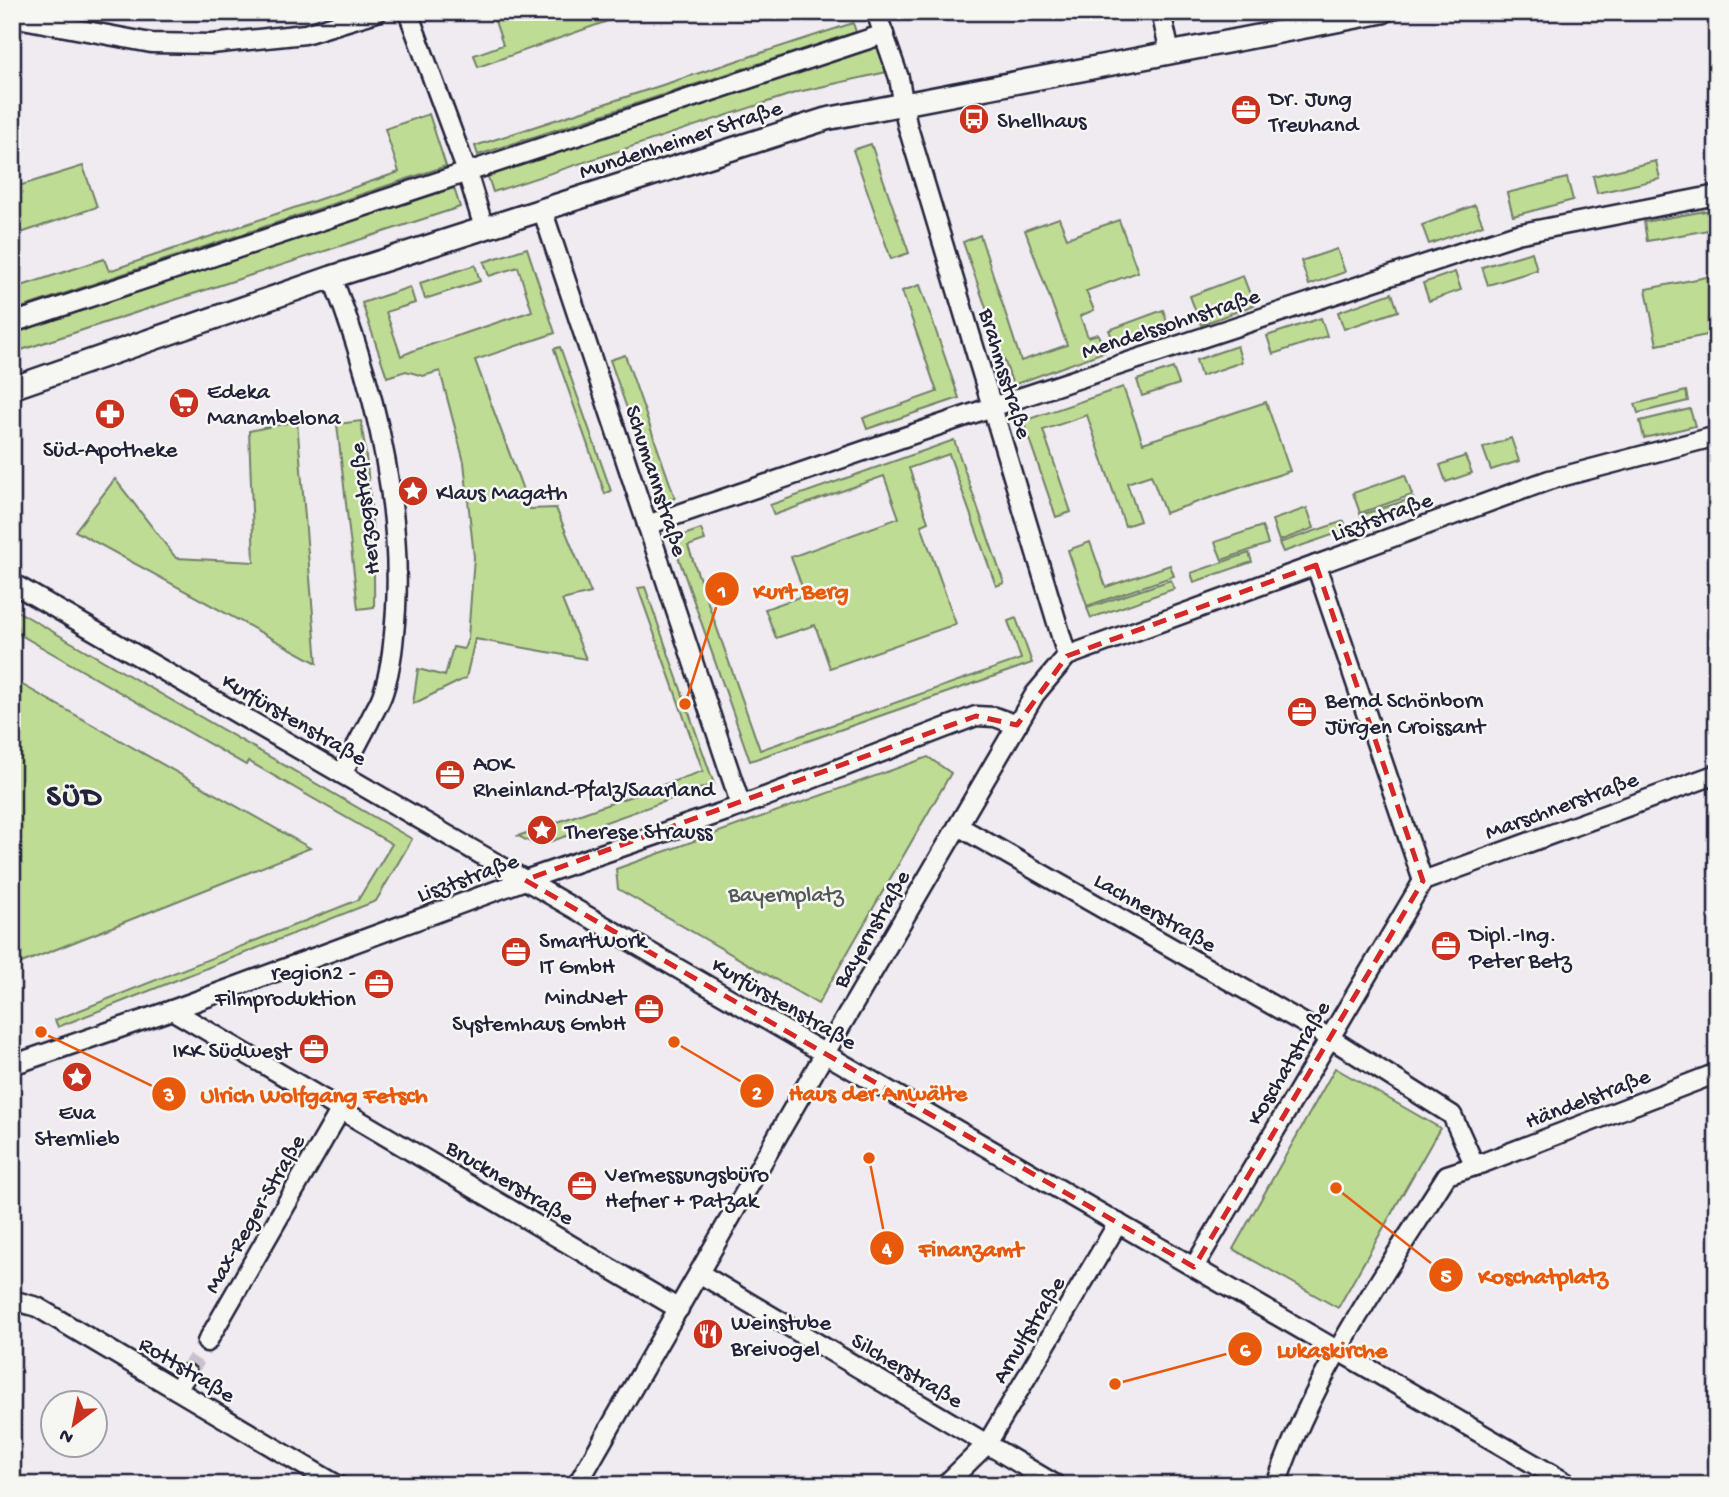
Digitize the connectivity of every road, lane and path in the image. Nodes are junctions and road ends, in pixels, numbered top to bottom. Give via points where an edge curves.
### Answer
1 (377, 12) edge
2 (408, 12) edge
3 (876, 12) edge
4 (1161, 12) edge
5 (1383, 12) edge
6 (12, 17) edge
7 (884, 34) junction
8 (1170, 53) junction
9 (903, 103) junction
10 (467, 172) junction
11 (1717, 194) edge
12 (542, 209) junction
13 (484, 228) junction
14 (332, 277) junction
15 (12, 323) edge
16 (12, 388) edge
17 (992, 407) junction
18 (1717, 436) edge
19 (647, 525) junction
20 (1316, 565) junction
21 (12, 583) edge
22 (1067, 656) junction
23 (1017, 725) junction
24 (342, 774) junction
25 (1717, 774) edge
26 (741, 806) junction
27 (958, 826) junction
28 (525, 880) junction
29 (1423, 881) junction
30 (172, 1010) junction
31 (1330, 1038) junction
32 (825, 1053) junction
33 (12, 1065) edge
34 (1717, 1073) edge
35 (341, 1109) junction
36 (1475, 1167) junction
37 (1118, 1223) junction
38 (1194, 1267) junction
39 (699, 1273) junction
40 (12, 1300) edge
41 (679, 1309) junction
42 (207, 1342) tunnel mouth
43 (1337, 1350) junction
44 (187, 1374) tunnel mouth
45 (177, 1390) junction
46 (987, 1444) junction
47 (337, 1485) edge
48 (578, 1485) edge
49 (945, 1485) edge
50 (1056, 1485) edge
51 (1276, 1485) edge
52 (1570, 1485) edge

1 - 6 street via 305,34 211,44 151,43
2 - 10 street
3 - 7 street, Brahmsstraße
4 - 8 street
5 - 8 street, Mundenheimer Straße
7 - 9 street, Brahmsstraße
7 - 10 street, Mundenheimer Straße
8 - 9 street, Mundenheimer Straße
9 - 12 street, Mundenheimer Straße via 826,119
9 - 17 street, Brahmsstraße
10 - 13 street
10 - 15 street, Mundenheimer Straße
11 - 17 street, Mendelssohnstraße via 1517,234
12 - 13 street, Mundenheimer Straße
12 - 19 street, Schumannstraße
13 - 14 street, Mundenheimer Straße
14 - 16 street, Mundenheimer Straße
14 - 24 street, Herzogstraße via 373,401 391,497 397,593 393,649 383,694
17 - 19 street, Mendelssohnstraße
17 - 22 street, Brahmsstraße
18 - 20 street, Lisztstraße via 1549,480
19 - 26 street, Schumannstraße
20 - 22 street, Lisztstraße
20 - 29 street
21 - 24 street, Kurfürstenstraße
22 - 23 street, Bayernstraße via 1035,694
23 - 26 street, Lisztstraße via 976,716
23 - 27 street, Bayernstraße
24 - 28 street, Kurfürstenstraße
25 - 29 street, Marschnerstraße
26 - 28 street, Lisztstraße
27 - 31 street, Lachnerstraße
27 - 32 street, Bayernstraße
28 - 30 street, Lisztstraße
28 - 32 street, Kurfürstenstraße
29 - 31 street, Koschatstraße
30 - 33 street, Lisztstraße
30 - 35 street, Brucknerstraße
31 - 36 street, Lachnerstraße via 1452,1115
31 - 38 street, Koschatstraße
32 - 37 street, Kurfürstenstraße
32 - 39 street, Bayernstraße
34 - 36 street, Händelstraße
35 - 41 street, Brucknerstraße
35 - 42 street, Max-Reger-Straße
36 - 43 street, Händelstraße via 1447,1175
37 - 38 street, Kurfürstenstraße
37 - 46 street, Arnulfstraße
38 - 43 street, Kurfürstenstraße
39 - 41 street, Bayernstraße
39 - 46 street, Silcherstraße
40 - 45 street, Rottstraße via 37,1307
41 - 48 street, Bayernstraße
43 - 51 street, Händelstraße via 1287,1452
43 - 52 street, Kurfürstenstraße
44 - 45 street
45 - 47 street, Rottstraße
46 - 49 street, Arnulfstraße
46 - 50 street, Silcherstraße

